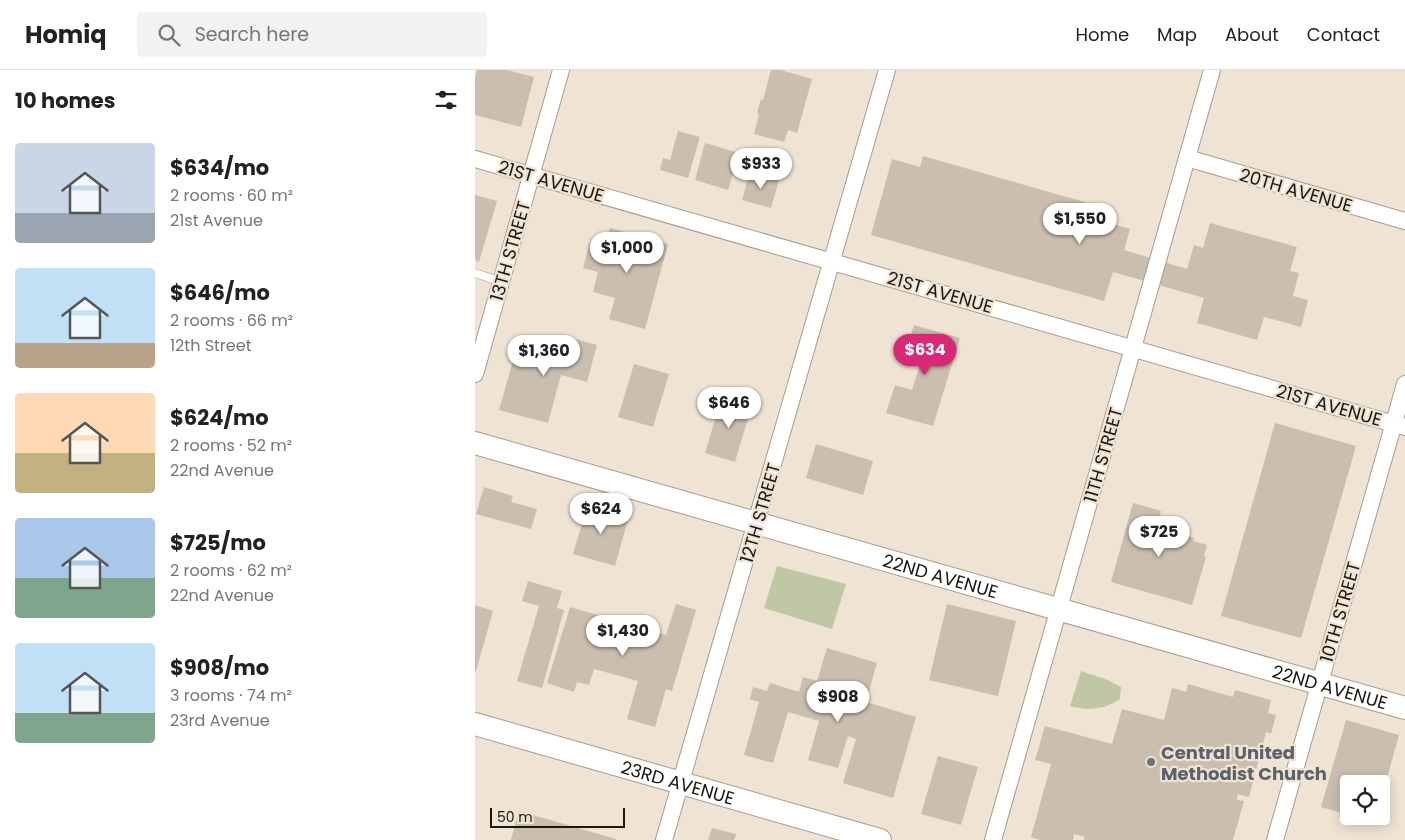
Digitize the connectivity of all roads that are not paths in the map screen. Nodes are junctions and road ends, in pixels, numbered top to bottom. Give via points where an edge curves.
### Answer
1 (561, 70) edge
2 (887, 70) edge
3 (1212, 70) edge
4 (1187, 158) junction
5 (475, 159) edge
6 (531, 175) junction
7 (1405, 221) edge
8 (833, 261) junction
9 (475, 274) edge
10 (501, 282) junction
11 (1133, 348) junction
12 (475, 374) edge
13 (1405, 384) edge
14 (1399, 425) edge
15 (475, 443) edge
16 (757, 524) junction
17 (1059, 609) junction
18 (1319, 684) junction
19 (1405, 708) edge
20 (475, 724) edge
21 (680, 783) junction
22 (664, 840) edge
23 (881, 840) edge
24 (993, 840) edge
25 (1275, 840) edge

1 - 6 street, 13TH STREET
2 - 8 street, 12TH STREET
3 - 4 street, 11TH STREET
4 - 7 street, 20TH AVENUE
4 - 11 street, 11TH STREET
5 - 6 street, 21ST AVENUE
6 - 8 street, 21ST AVENUE
6 - 10 street, 13TH STREET
8 - 11 street, 21ST AVENUE
8 - 16 street, 12TH STREET
9 - 10 lane
10 - 12 street, 13TH STREET
11 - 14 street, 21ST AVENUE
11 - 17 street, 11TH STREET
13 - 14 street, 10TH STREET
14 - 18 street, 10TH STREET
15 - 16 main road, 22ND AVENUE
16 - 17 main road, 22ND AVENUE
16 - 21 street, 12TH STREET
17 - 18 main road, 22ND AVENUE
17 - 24 street, 11TH STREET
18 - 19 main road, 22ND AVENUE
18 - 25 street, 10TH STREET
20 - 21 main road, 23RD AVENUE
21 - 22 street, 12TH STREET
21 - 23 main road, 23RD AVENUE

